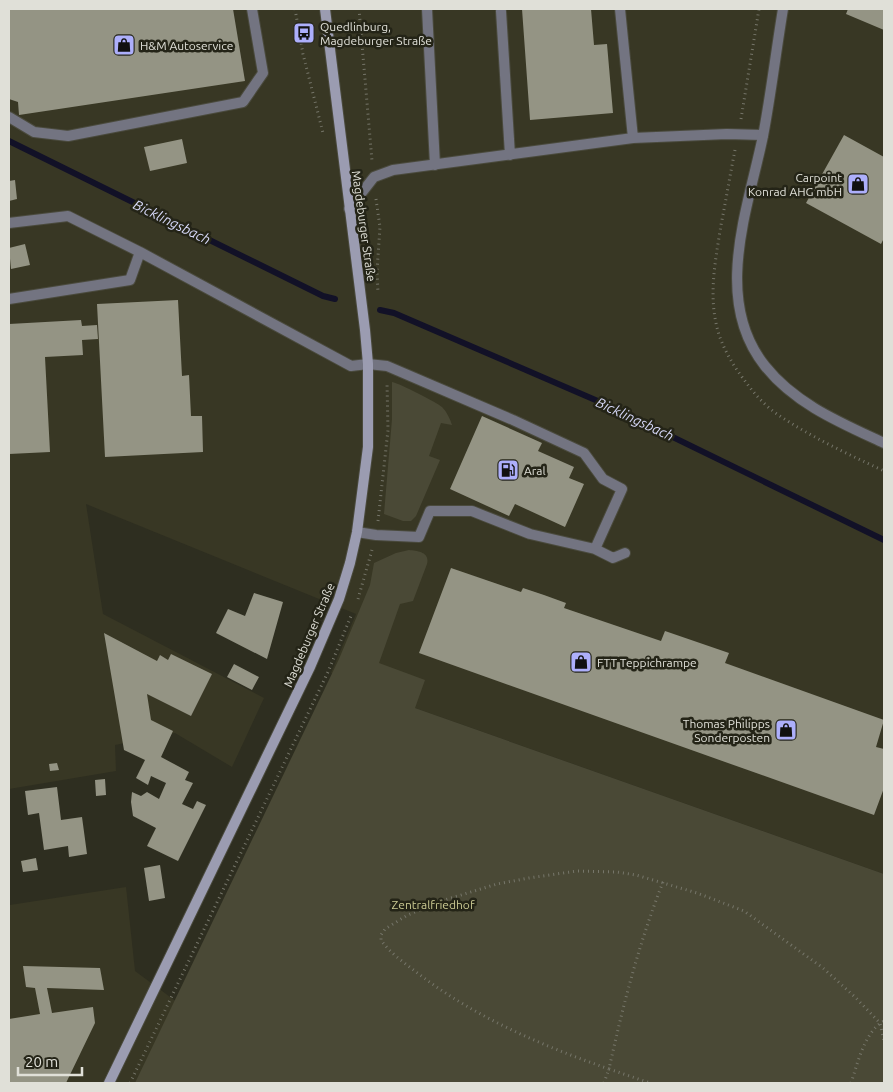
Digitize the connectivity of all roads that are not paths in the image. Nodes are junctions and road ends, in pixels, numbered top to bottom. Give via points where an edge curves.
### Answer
1 (252, 9) edge
2 (325, 9) edge
3 (427, 9) edge
4 (620, 9) edge
5 (783, 9) edge
6 (501, 11) dead end
7 (9, 117) edge
8 (763, 135) junction
9 (633, 138) junction
10 (510, 155) junction
11 (435, 165) junction
12 (349, 209) junction
13 (9, 223) edge
14 (140, 252) junction
15 (9, 298) edge
16 (368, 364) junction
17 (884, 443) edge
18 (357, 532) junction
19 (595, 549) junction
20 (626, 553) dead end
21 (109, 1083) edge

1 - 7 street via 263,73 243,102 68,136 34,132
2 - 12 main road, Magdeburger Straße
3 - 11 street
4 - 9 street
5 - 8 street
6 - 10 street
8 - 9 street
8 - 17 street via 737,261 739,309 745,330 764,365 792,394 820,412
9 - 10 street
10 - 11 street
11 - 12 street via 393,170 374,177
12 - 16 main road, Magdeburger Straße
13 - 14 street via 68,216
14 - 15 street via 130,280
14 - 16 street via 351,366
16 - 18 main road, Magdeburger Straße via 368,447
16 - 19 street via 386,366 584,453 604,479 622,488
18 - 19 street via 419,538 430,511 472,511 530,534
18 - 21 main road, Magdeburger Straße via 339,599 310,667
19 - 20 street via 613,558

